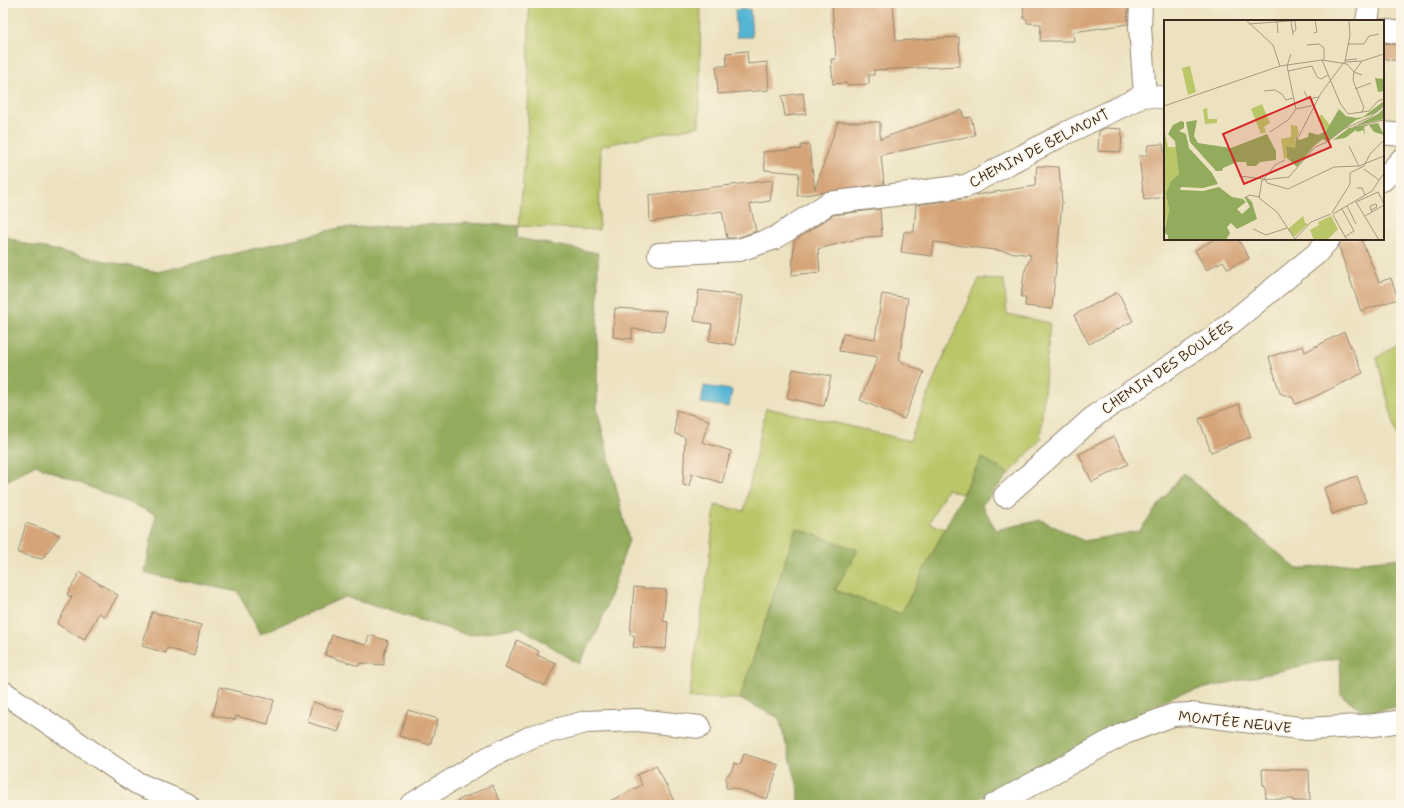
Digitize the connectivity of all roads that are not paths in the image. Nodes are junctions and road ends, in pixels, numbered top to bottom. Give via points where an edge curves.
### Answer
1 (1141, 3) edge
2 (1370, 3) edge
3 (1367, 20) edge
4 (1384, 30) edge
5 (1401, 33) edge
6 (1155, 96) edge
7 (1384, 133) edge
8 (1401, 135) edge
9 (1401, 160) edge
10 (1384, 179) edge
11 (1328, 240) edge
12 (659, 254) dead end
13 (1005, 496) dead end
14 (3, 692) edge
15 (1401, 721) edge
16 (700, 727) dead end
17 (188, 805) edge
18 (411, 805) edge
19 (994, 805) edge

1 - 6 street via 1140,27
2 - 3 street
4 - 5 street
6 - 12 street, CHEMIN DE BELMONT via 1062,136 966,186 829,203 775,238 739,250
7 - 8 street
9 - 10 street
11 - 13 street, CHEMIN DES BOULÉES via 1316,254 1214,337 1096,415
14 - 17 street via 137,783
15 - 19 street, MONTÉE NEUVE via 1307,730 1190,714 1173,715 1125,733
16 - 18 street via 637,720 586,722 533,736 488,758

